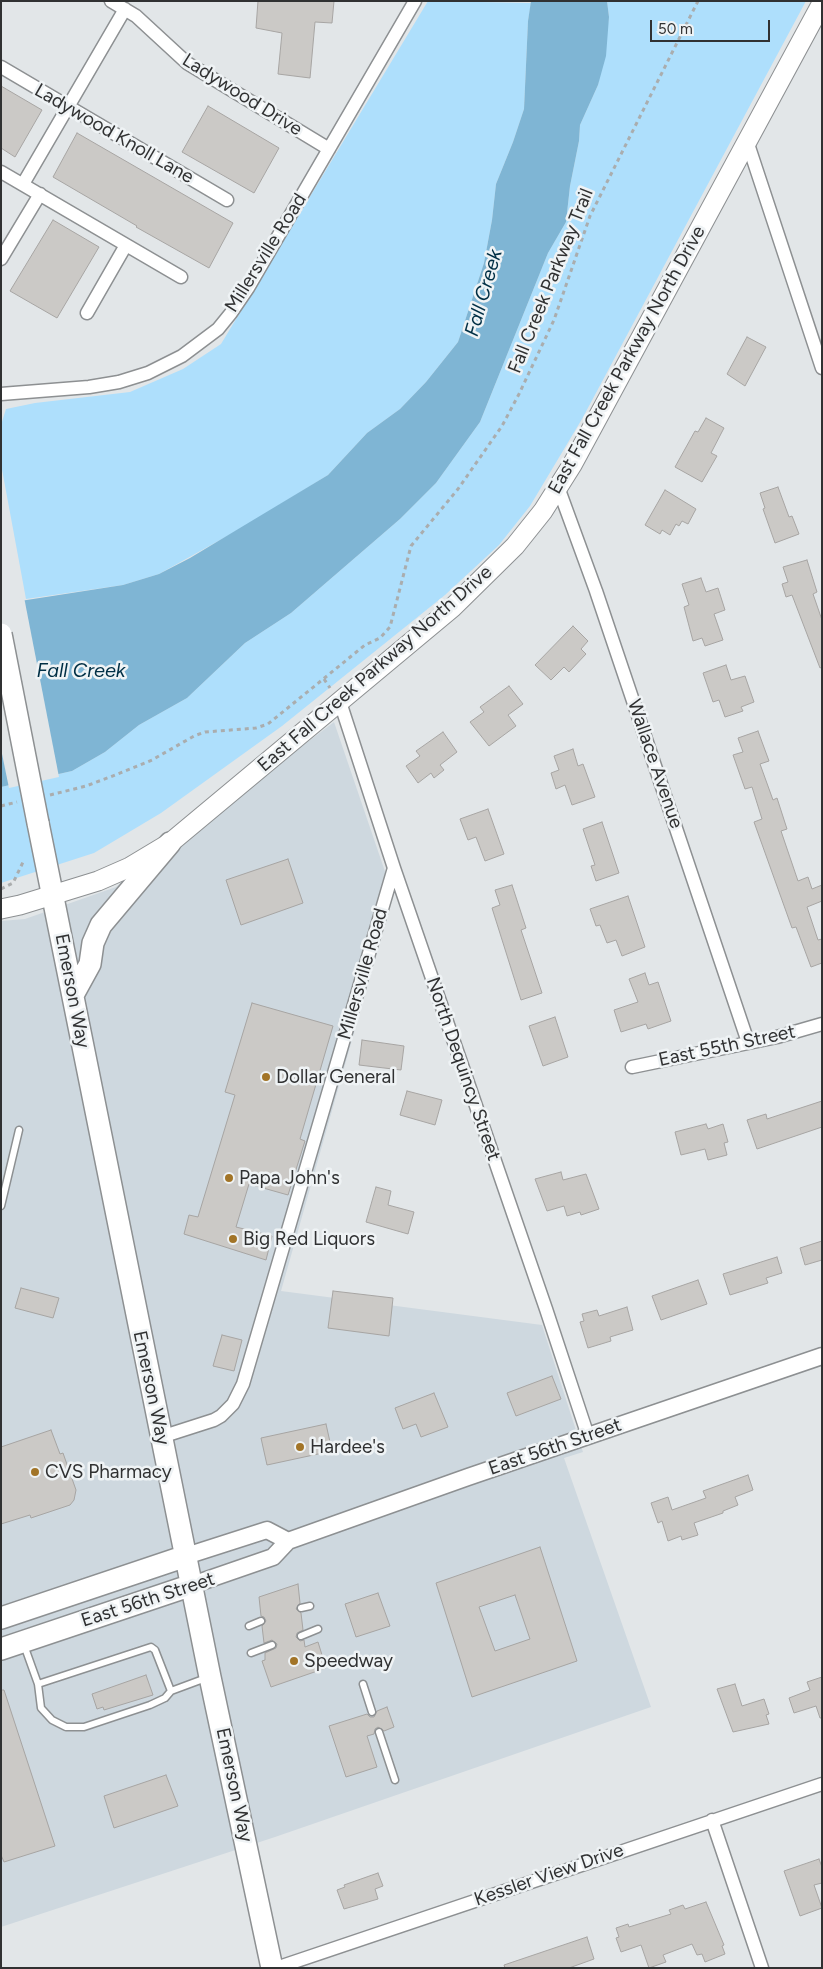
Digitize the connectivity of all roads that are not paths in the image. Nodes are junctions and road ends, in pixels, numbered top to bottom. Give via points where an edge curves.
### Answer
1 (111, 1) edge
2 (415, 1) edge
3 (822, 3) edge
4 (125, 9) junction
5 (1, 67) edge
6 (69, 107) junction
7 (747, 141) junction
8 (329, 149) junction
9 (1, 172) edge
10 (23, 184) junction
11 (40, 194) junction
12 (228, 200) dead end
13 (126, 245) junction
14 (1, 260) edge
15 (181, 277) dead end
16 (87, 314) dead end
17 (822, 368) edge
18 (1, 394) edge
19 (558, 487) junction
20 (1, 634) edge
21 (340, 702) junction
22 (170, 843) junction
23 (394, 868) junction
24 (53, 896) junction
25 (1, 909) edge
26 (73, 995) junction
27 (822, 1024) edge
28 (748, 1042) junction
29 (632, 1067) dead end
30 (19, 1130) dead end
31 (1, 1206) edge
32 (822, 1356) edge
33 (588, 1436) junction
34 (161, 1437) junction
35 (288, 1541) junction
36 (186, 1556) junction
37 (192, 1585) junction
38 (310, 1606) dead end
39 (301, 1608) dead end
40 (1, 1618) edge
41 (261, 1621) dead end
42 (249, 1626) dead end
43 (318, 1629) dead end
44 (301, 1636) dead end
45 (23, 1642) junction
46 (272, 1645) dead end
47 (1, 1649) edge
48 (251, 1652) dead end
49 (210, 1677) junction
50 (38, 1684) junction
51 (363, 1684) dead end
52 (172, 1690) junction
53 (372, 1712) dead end
54 (379, 1732) dead end
55 (395, 1780) dead end
56 (822, 1784) edge
57 (712, 1820) junction
58 (274, 1968) edge
59 (762, 1968) edge

1 - 4 street, Ladywood Drive
2 - 8 street, Millersville Road
3 - 7 main road, East Fall Creek Parkway North Drive
4 - 6 street
4 - 8 street, Ladywood Drive via 186,63
5 - 6 street, Ladywood Knoll Lane
6 - 10 street
6 - 12 street, Ladywood Knoll Lane
7 - 17 street
7 - 19 main road, East Fall Creek Parkway North Drive
8 - 18 street, Millersville Road via 237,305 218,329 182,356 155,370 119,382
9 - 10 street
10 - 11 street
11 - 13 street
11 - 14 street
13 - 15 street
13 - 16 street
19 - 21 main road, East Fall Creek Parkway North Drive via 516,546 478,584
19 - 28 street, Wallace Avenue
20 - 24 main road, Emerson Way, bridge
21 - 22 main road, East Fall Creek Parkway North Drive
21 - 23 street, North Dequincy Street
22 - 24 main road, East Fall Creek Parkway North Drive via 112,876
22 - 26 main road via 101,925 93,943 90,964
23 - 33 street, North Dequincy Street
23 - 34 street, Millersville Road via 243,1384 233,1404 221,1416
24 - 25 main road, East Fall Creek Parkway North Drive
24 - 26 main road, Emerson Way
26 - 34 main road, Emerson Way
27 - 28 street, East 55th Street
28 - 29 street, East 55th Street
30 - 31 lane
32 - 33 street, East 56th Street
33 - 35 street, East 56th Street
34 - 36 main road, Emerson Way
35 - 36 street, East 56th Street via 267,1530
35 - 37 street, East 56th Street via 274,1558
36 - 37 main road, Emerson Way
36 - 40 main road, East 56th Street
37 - 45 main road, East 56th Street
37 - 49 main road, Emerson Way
38 - 39 lane
41 - 42 lane
43 - 44 lane
45 - 47 main road, East 56th Street
45 - 50 lane
46 - 48 lane
49 - 52 lane
49 - 58 main road, Emerson Way
50 - 52 lane via 152,1648
50 - 52 lane via 43,1711 60,1725 73,1728 158,1702
51 - 53 lane
54 - 55 lane
56 - 57 street, Kessler View Drive
57 - 58 street, Kessler View Drive
57 - 59 street

